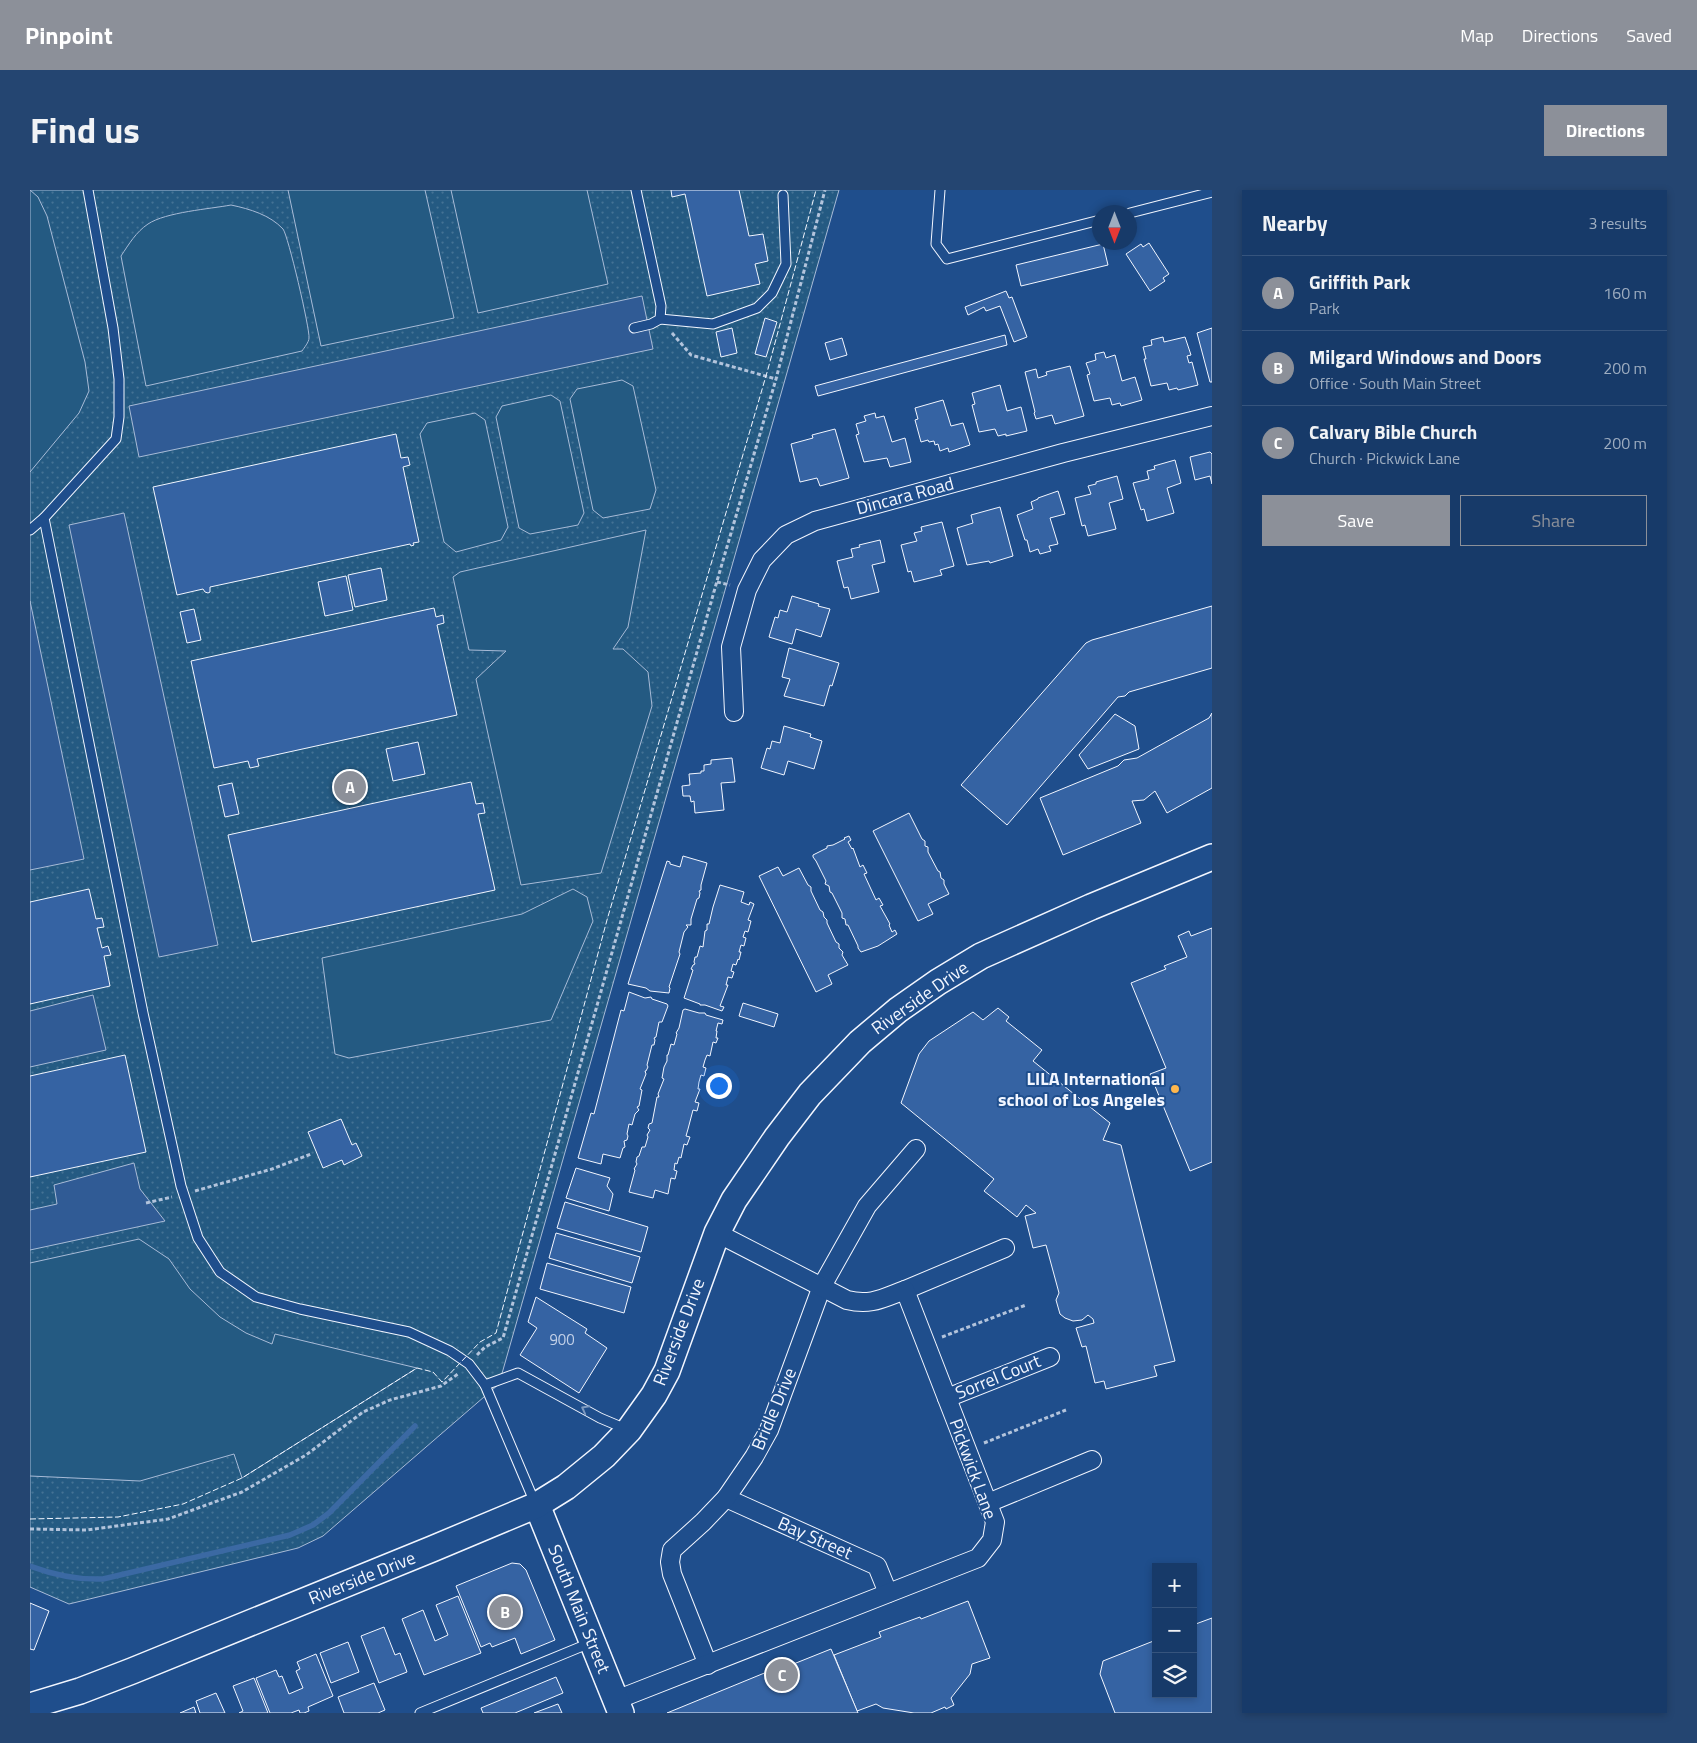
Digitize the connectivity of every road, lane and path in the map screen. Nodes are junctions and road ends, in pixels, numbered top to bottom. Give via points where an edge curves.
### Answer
1 (88, 190) edge
2 (636, 190) edge
3 (825, 190) edge
4 (940, 190) edge
5 (1212, 192) edge
6 (783, 195) dead end
7 (1137, 211) edge
8 (1092, 222) edge
9 (660, 319) junction
10 (634, 328) dead end
11 (776, 379) junction
12 (1212, 416) edge
13 (44, 518) junction
14 (30, 530) edge
15 (734, 712) dead end
16 (1212, 857) edge
17 (916, 1149) dead end
18 (311, 1154) dead end
19 (183, 1194) junction
20 (146, 1204) dead end
21 (717, 1233) junction
22 (1005, 1248) dead end
23 (822, 1286) junction
24 (904, 1290) junction
25 (1026, 1305) dead end
26 (925, 1344) junction
27 (484, 1347) dead end
28 (1050, 1357) dead end
29 (450, 1381) dead end
30 (485, 1385) junction
31 (947, 1398) junction
32 (1066, 1410) dead end
33 (629, 1430) junction
34 (967, 1449) junction
35 (1092, 1460) dead end
36 (726, 1498) junction
37 (988, 1503) junction
38 (537, 1506) junction
39 (30, 1529) edge
40 (888, 1593) junction
41 (592, 1642) junction
42 (708, 1665) junction
43 (30, 1706) edge
44 (618, 1706) edge
45 (420, 1713) edge

1 - 13 lane via 114,328 119,418 116,439
2 - 9 lane via 661,306
3 - 11 path
4 - 8 lane via 936,244 947,259
5 - 7 lane
6 - 9 lane via 786,264 772,293 757,308 713,324
9 - 10 lane
9 - 11 path via 692,355
11 - 27 path via 503,1338
12 - 15 street, Dincara Road via 1063,452 815,521 786,535 762,560 744,600 731,647
13 - 14 lane
13 - 19 lane
16 - 21 main road, Riverside Drive via 981,956 898,1010 860,1042 810,1094 734,1200
17 - 23 street, Bridle Drive via 866,1206
18 - 19 path via 262,1172
19 - 20 path
19 - 30 lane via 198,1238 220,1272 256,1297 409,1332 450,1351 469,1364
21 - 23 street
21 - 33 main road, Riverside Drive via 667,1371
22 - 24 street
23 - 24 street via 847,1300 860,1303 874,1302
23 - 36 street, Bridle Drive via 769,1430
24 - 26 street, Pickwick Lane
25 - 26 path
26 - 31 street, Pickwick Lane
28 - 31 street, Sorrel Court
29 - 39 path via 363,1412 306,1455 242,1492 168,1519 87,1530
33 -> 30 lane via 600,1418 518,1373
30 - 38 lane
31 - 34 street, Pickwick Lane
32 - 34 path
33 - 38 main road, Riverside Drive via 604,1456
34 - 37 street, Pickwick Lane
35 - 37 street
36 - 40 street, Bay Street via 877,1566
36 - 42 street, Bridle Drive via 672,1550 670,1562
37 - 40 street, Pickwick Lane via 995,1522 992,1540 978,1558
38 - 41 main road, South Main Street
38 - 43 main road, Riverside Drive via 132,1671
40 - 42 street, Pickwick Lane
41 - 44 main road, South Main Street
41 - 45 lane
42 - 44 street, Pickwick Lane

